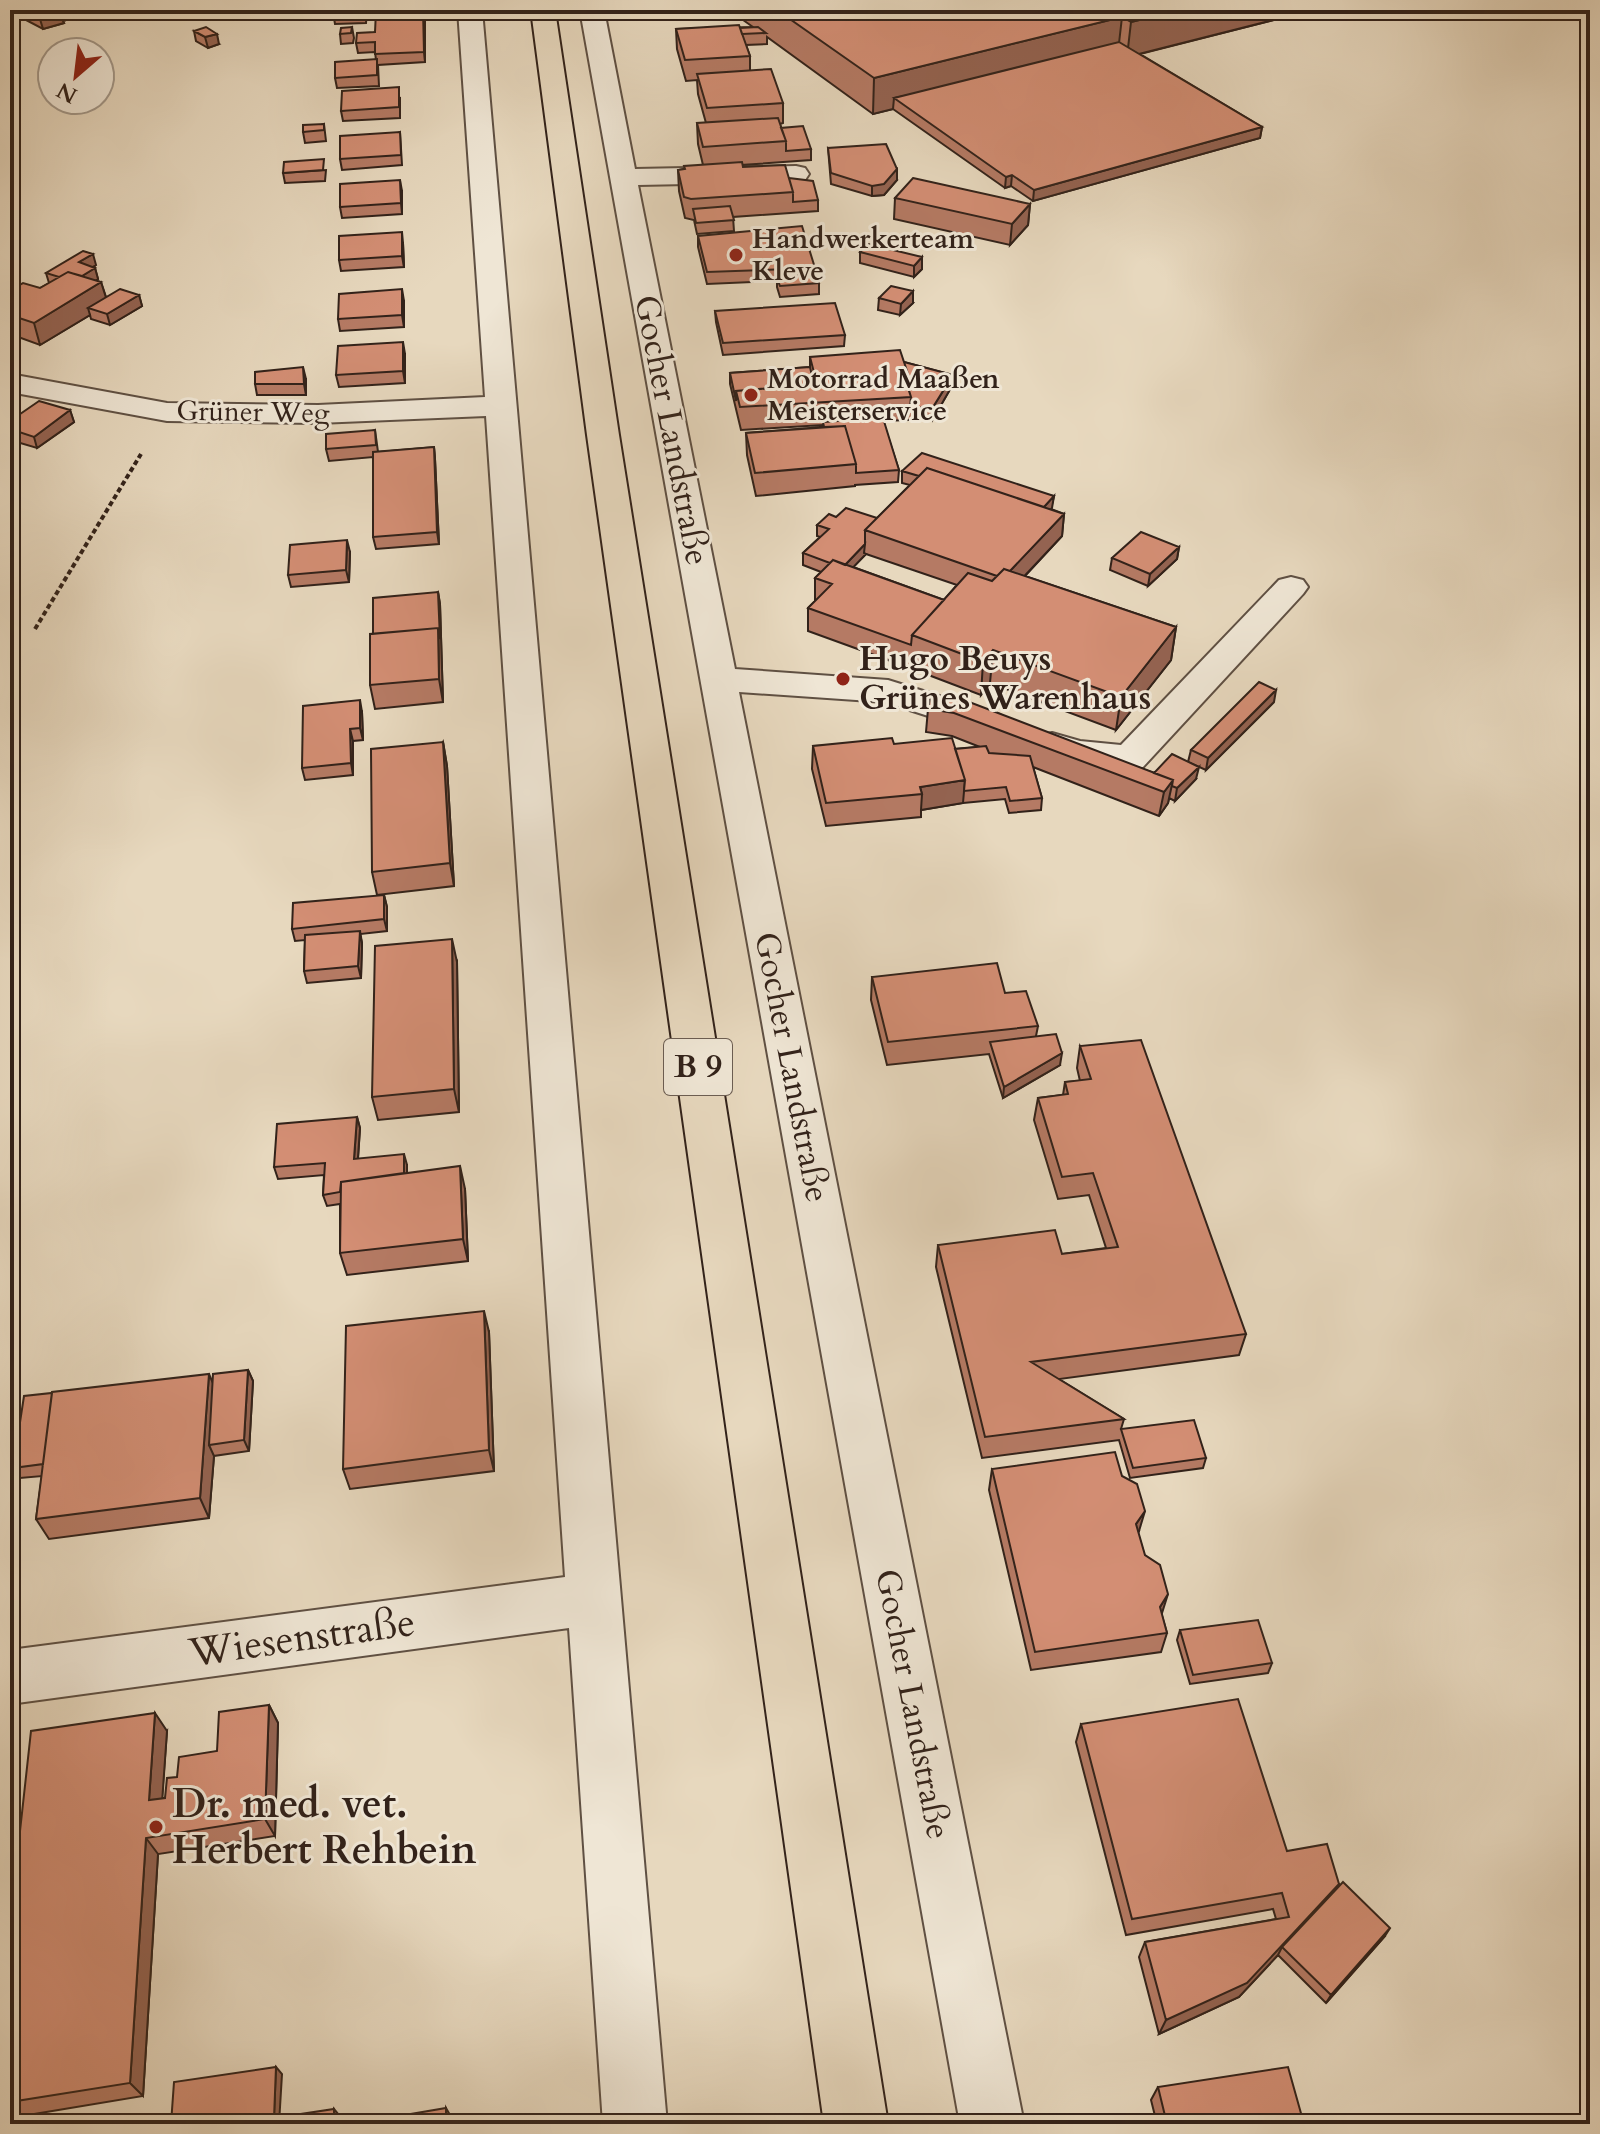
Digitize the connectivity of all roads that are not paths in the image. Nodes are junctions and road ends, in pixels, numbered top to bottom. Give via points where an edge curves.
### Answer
1 (470, 10) edge
2 (543, 10) edge
3 (592, 10) edge
4 (796, 174) dead end
5 (624, 177) junction
6 (10, 383) edge
7 (499, 406) junction
8 (1291, 587) dead end
9 (719, 679) junction
10 (594, 1599) junction
11 (10, 1677) edge
12 (635, 2124) edge
13 (856, 2124) edge
14 (992, 2124) edge

1 - 7 street
2 - 13 main road, Gocher Landstraße / B 9
3 - 5 street, Gocher Landstraße
4 - 5 street
5 - 9 street, Gocher Landstraße
6 - 7 street, Grüner Weg via 167,412 318,414
7 - 10 street
8 - 9 street via 1130,758 1077,753 888,691
9 - 14 street, Gocher Landstraße
10 - 11 street, Wiesenstraße
10 - 12 street

